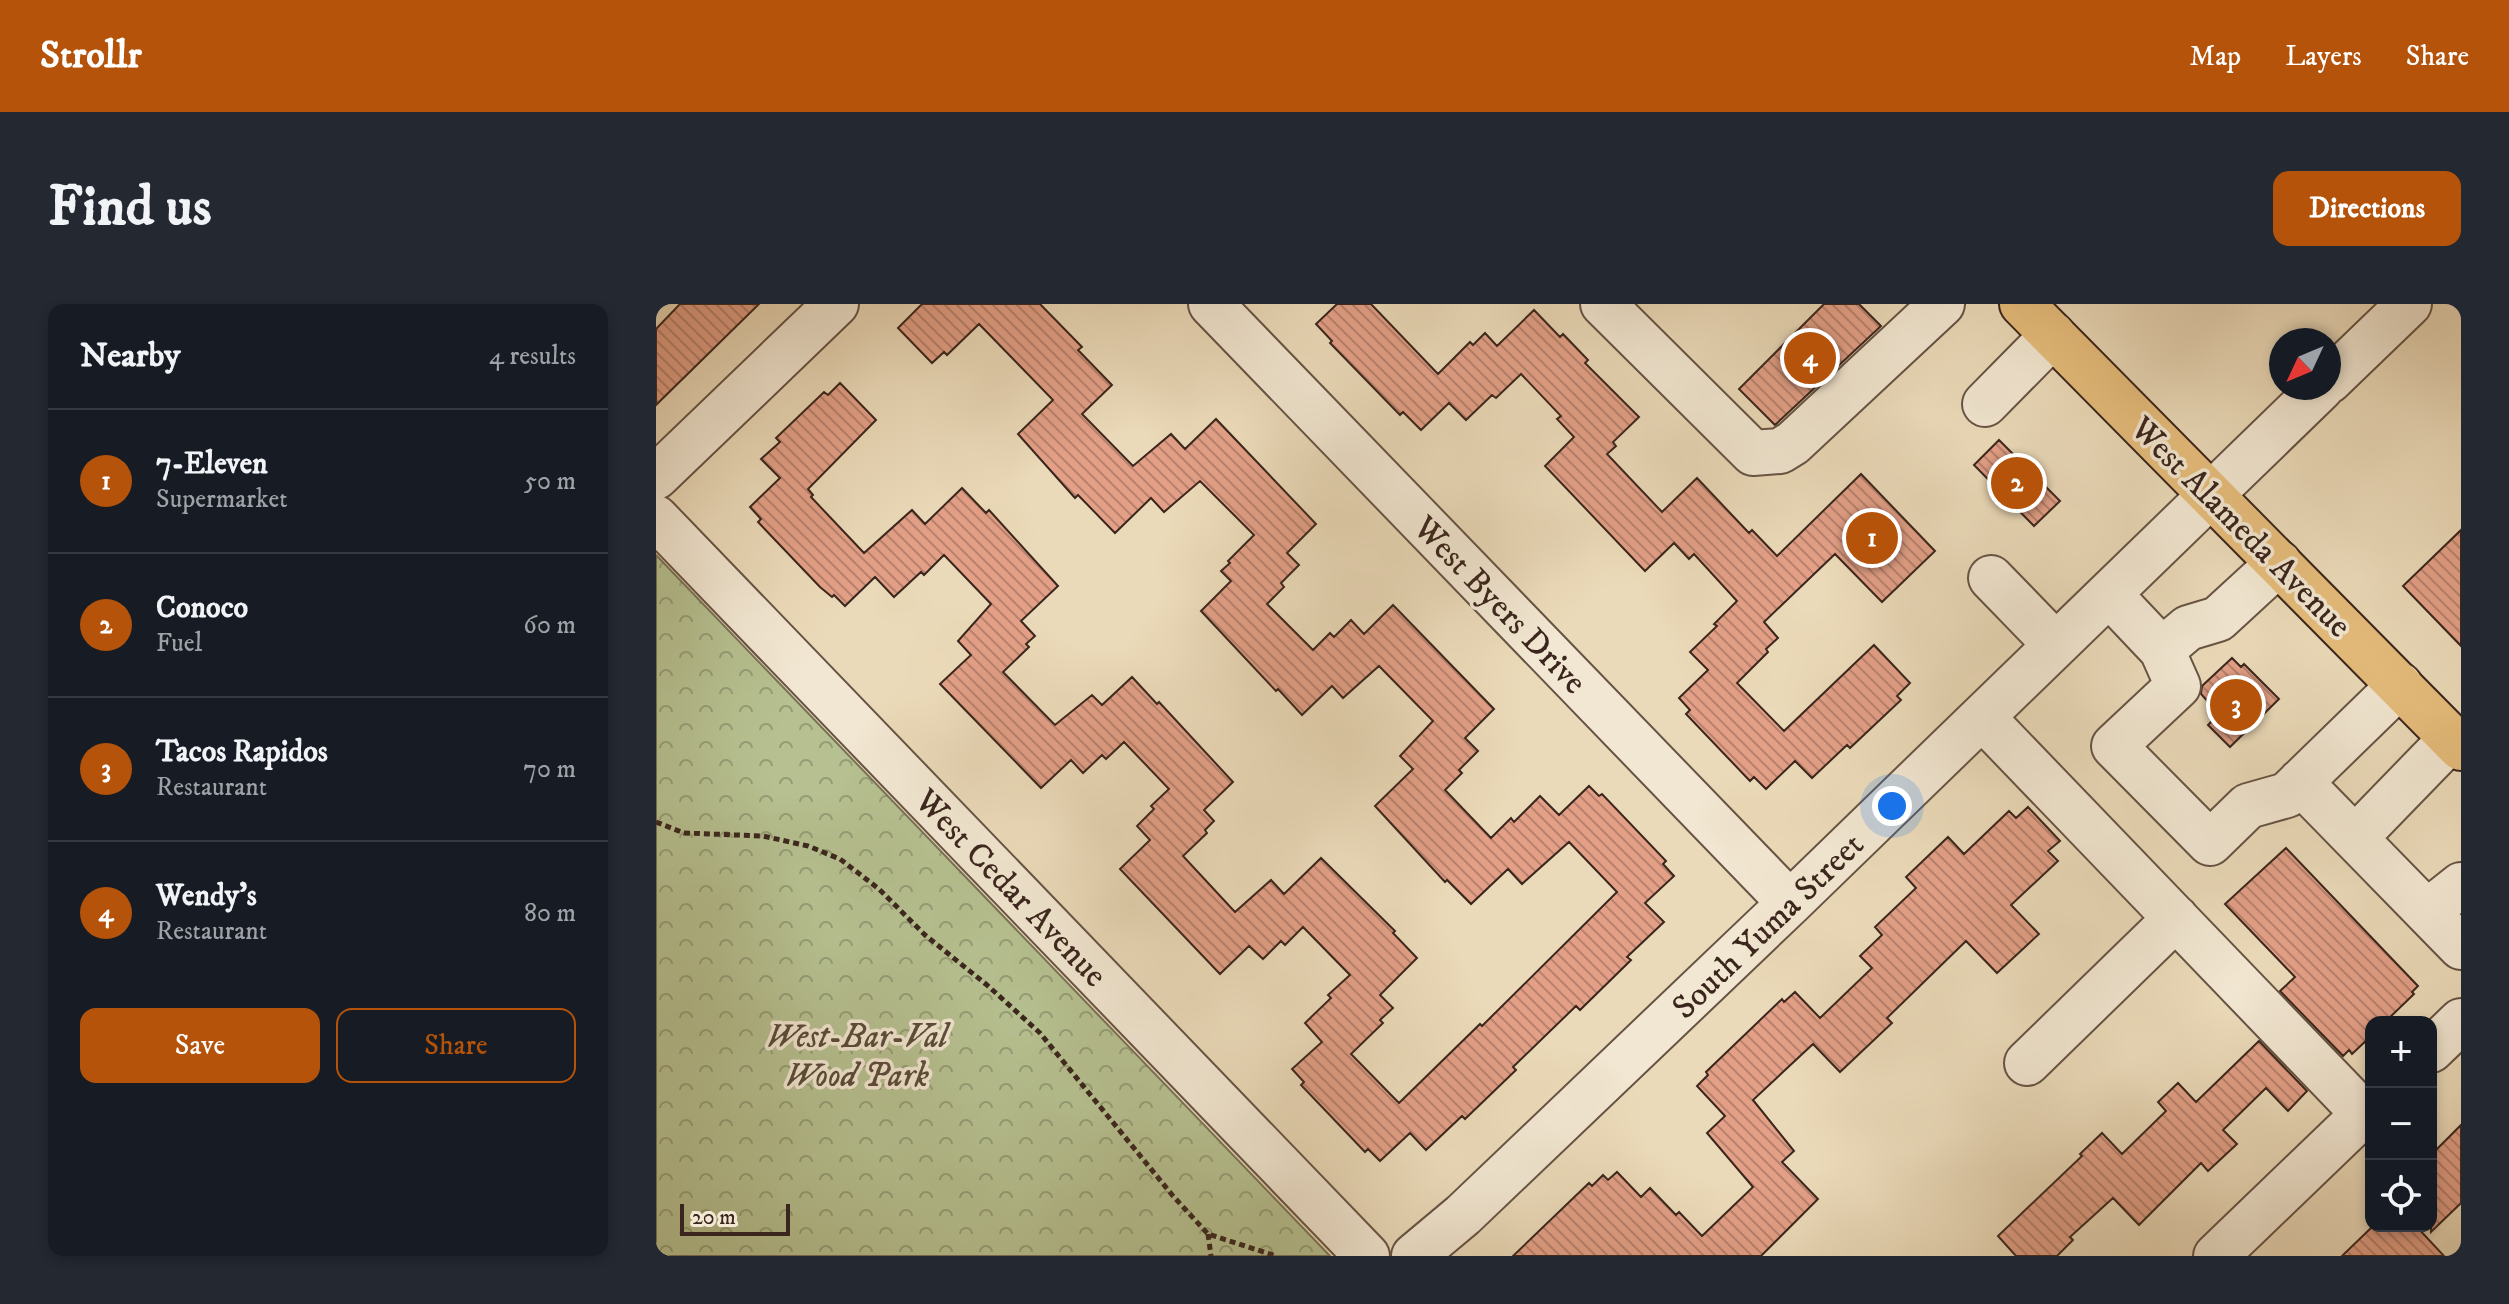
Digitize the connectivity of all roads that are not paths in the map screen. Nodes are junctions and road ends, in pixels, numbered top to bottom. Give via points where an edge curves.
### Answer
1 (836, 304) edge
2 (1211, 304) edge
3 (1603, 304) edge
4 (1942, 304) edge
5 (2022, 304) edge
6 (2409, 304) edge
7 (2053, 335) junction
8 (2341, 369) edge
9 (2309, 400) edge
10 (1985, 404) dead end
11 (656, 477) edge
12 (2212, 494) junction
13 (656, 518) edge
14 (2279, 563) junction
15 (1991, 578) dead end
16 (2109, 594) junction
17 (2056, 645) junction
18 (2162, 650) junction
19 (2400, 685) junction
20 (1982, 717) junction
21 (2456, 743) edge
22 (2300, 782) junction
23 (2355, 838) junction
24 (2461, 885) edge
25 (1790, 903) junction
26 (2427, 912) junction
27 (2176, 918) junction
28 (2461, 947) edge
29 (2461, 1021) edge
30 (2437, 1044) edge
31 (2027, 1063) dead end
32 (2365, 1109) edge
33 (2365, 1113) edge
34 (1367, 1256) edge
35 (1414, 1256) edge
36 (2216, 1256) edge

1 - 11 street
2 - 25 street, West Byers Drive
3 - 4 street via 1753,453 1780,451 1793,443
5 - 7 main road, West Alameda Avenue
6 - 8 street
7 - 10 street
7 - 12 main road, West Alameda Avenue
9 - 12 street, South Yuma Street
12 - 14 main road, West Alameda Avenue
12 - 16 street, South Yuma Street
13 - 34 street, West Cedar Avenue
14 - 18 street via 2218,619 2188,628
14 - 19 main road, West Alameda Avenue
15 - 17 street
16 - 17 street, South Yuma Street
16 - 18 street
17 - 20 street, South Yuma Street
18 - 22 street via 2178,686 2114,746 2210,843 2248,806 2287,795
19 - 21 main road, West Alameda Avenue
19 - 22 street
20 - 25 street, South Yuma Street
20 - 27 street
21 - 23 street
22 - 23 street
23 - 26 street
24 - 26 street
25 - 35 street, South Yuma Street
26 - 28 street
27 - 31 street
27 - 32 street
29 - 30 street
33 - 36 street

